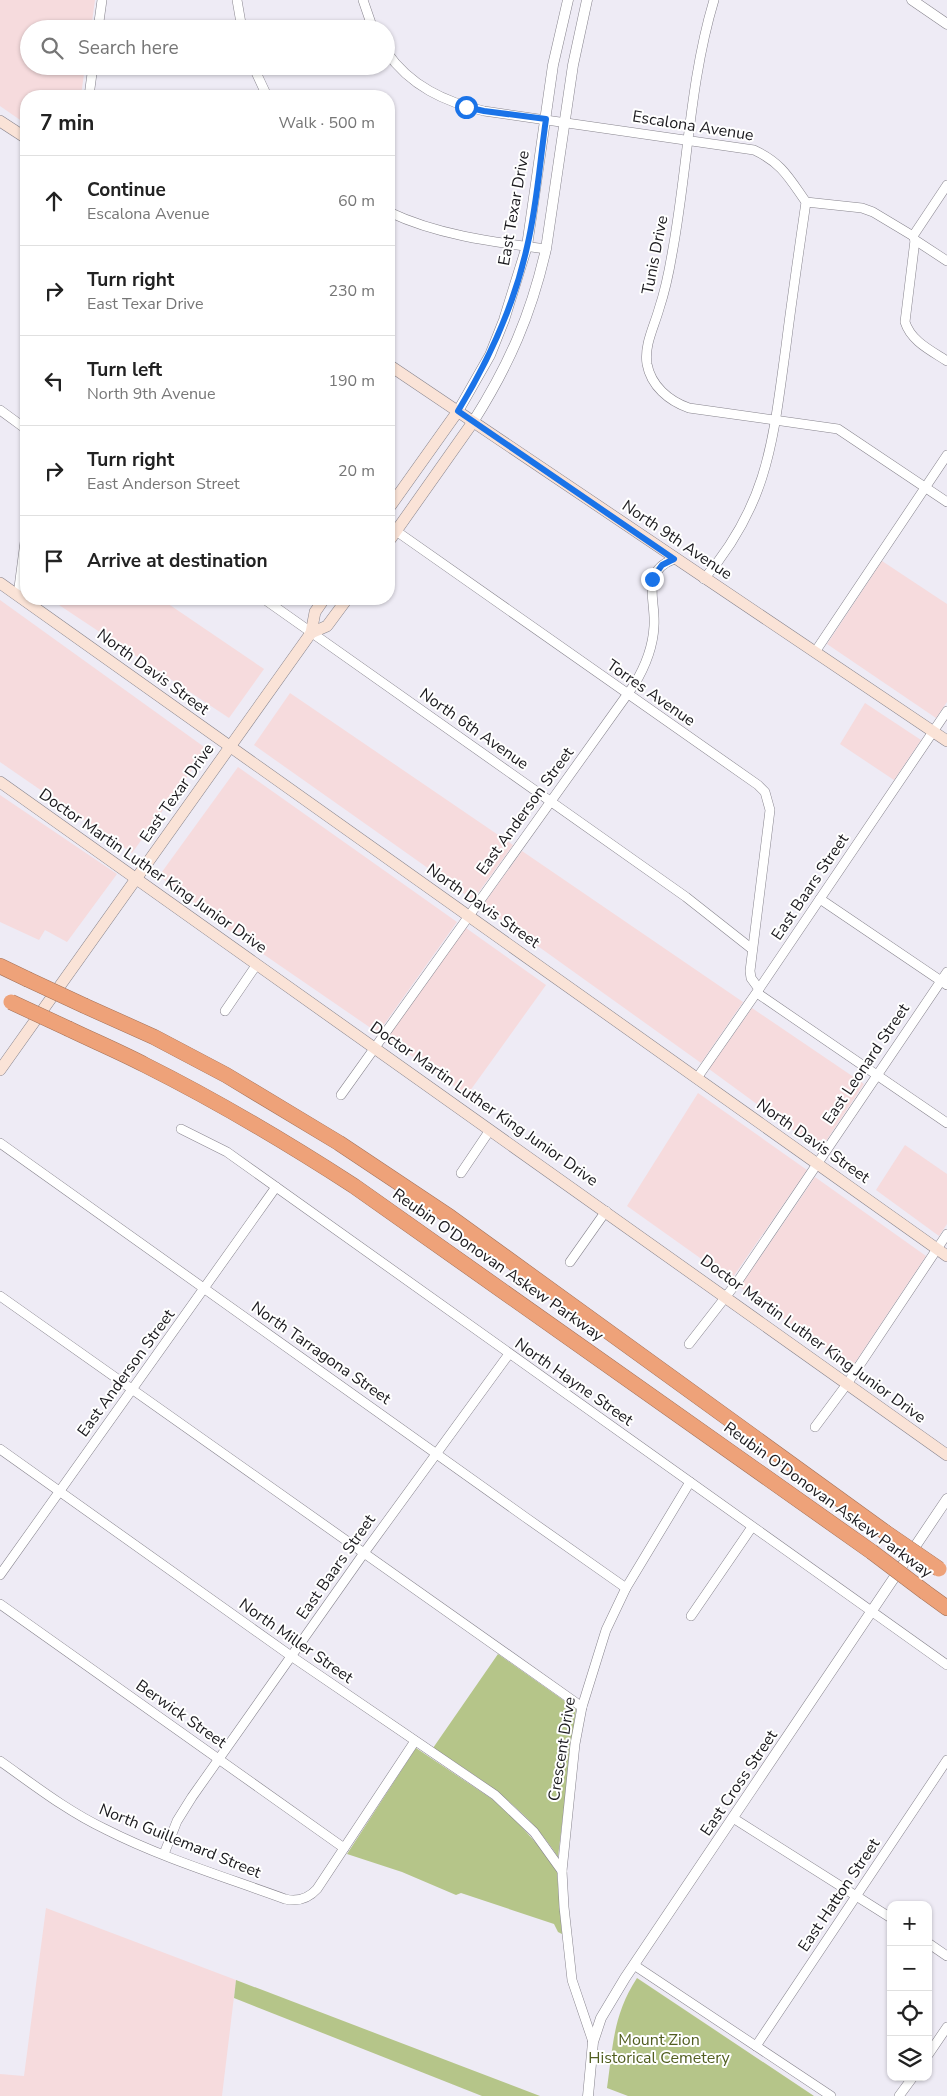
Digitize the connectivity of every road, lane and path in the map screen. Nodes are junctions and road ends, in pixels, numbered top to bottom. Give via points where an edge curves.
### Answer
1 (102, 0) edge
2 (237, 0) edge
3 (363, 0) edge
4 (568, 0) edge
5 (588, 0) edge
6 (714, 0) edge
7 (912, 0) edge
8 (99, 20) edge
9 (240, 20) edge
10 (370, 20) edge
11 (947, 24) edge
12 (395, 62) edge
13 (92, 75) edge
14 (257, 75) edge
15 (90, 90) edge
16 (264, 90) edge
17 (546, 119) junction
18 (0, 121) edge
19 (565, 122) junction
20 (20, 134) edge
21 (687, 139) junction
22 (947, 185) edge
23 (806, 202) junction
24 (395, 214) edge
25 (914, 238) junction
26 (528, 246) junction
27 (546, 249) junction
28 (947, 261) edge
29 (947, 361) edge
30 (395, 369) edge
31 (0, 410) edge
32 (458, 411) junction
33 (776, 420) junction
34 (473, 422) junction
35 (20, 425) edge
36 (947, 455) edge
37 (926, 487) junction
38 (395, 500) edge
39 (947, 502) edge
40 (395, 525) edge
41 (395, 531) edge
42 (674, 559) junction
43 (704, 579) junction
44 (20, 580) edge
45 (0, 583) edge
46 (18, 595) joint
47 (32, 605) edge
48 (273, 605) edge
49 (319, 605) edge
50 (343, 605) edge
51 (311, 632) junction
52 (815, 652) junction
53 (627, 695) junction
54 (947, 711) edge
55 (933, 732) junction
56 (947, 741) edge
57 (230, 747) junction
58 (0, 782) edge
59 (550, 802) junction
60 (136, 879) junction
61 (820, 899) junction
62 (468, 916) junction
63 (752, 950) junction
64 (257, 964) junction
65 (0, 966) edge
66 (947, 972) edge
67 (944, 982) edge
68 (758, 991) junction
69 (6, 1000) edge
70 (224, 1011) dead end
71 (375, 1047) junction
72 (0, 1070) edge
73 (876, 1075) junction
74 (697, 1078) junction
75 (341, 1095) dead end
76 (947, 1123) edge
77 (181, 1129) dead end
78 (490, 1130) junction
79 (0, 1142) edge
80 (817, 1164) junction
81 (461, 1173) dead end
82 (276, 1187) junction
83 (606, 1211) junction
84 (947, 1234) edge
85 (937, 1249) junction
86 (947, 1256) edge
87 (570, 1262) dead end
88 (205, 1289) junction
89 (0, 1296) edge
90 (725, 1297) junction
91 (689, 1344) dead end
92 (509, 1354) junction
93 (847, 1384) junction
94 (133, 1389) junction
95 (814, 1427) dead end
96 (0, 1448) edge
97 (437, 1454) junction
98 (947, 1455) edge
99 (690, 1482) junction
100 (60, 1491) junction
101 (947, 1499) edge
102 (752, 1527) junction
103 (364, 1553) junction
104 (943, 1572) edge
105 (0, 1574) edge
106 (626, 1588) junction
107 (0, 1604) edge
108 (947, 1608) edge
109 (872, 1612) junction
110 (691, 1616) dead end
111 (292, 1656) junction
112 (947, 1665) edge
113 (582, 1708) junction
114 (414, 1741) junction
115 (219, 1760) junction
116 (947, 1760) edge
117 (0, 1761) edge
118 (733, 1818) junction
119 (344, 1848) junction
120 (164, 1854) junction
121 (562, 1871) junction
122 (857, 1895) junction
123 (887, 1915) edge
124 (932, 1946) edge
125 (947, 1956) edge
126 (634, 1965) junction
127 (947, 2026) edge
128 (593, 2042) junction
129 (756, 2046) junction
130 (932, 2049) edge
131 (910, 2081) edge
132 (588, 2096) edge
133 (831, 2096) edge
134 (899, 2096) edge

1 - 8 street
2 - 9 street
3 - 10 street
4 - 17 street, East Texar Drive via 553,65
5 - 19 street via 573,65
6 - 21 street, Tunis Drive via 699,60
7 - 11 street
12 - 17 street, Escalona Avenue via 418,84 445,100 484,111
13 - 15 street
14 - 16 street
17 - 19 street, Escalona Avenue
17 - 26 street, East Texar Drive
18 - 20 main road
19 - 21 street, Escalona Avenue
19 - 27 street
21 - 23 street, Escalona Avenue via 746,148 765,155 785,171
21 - 33 street, Tunis Drive via 673,252 648,343 650,373 662,392 689,408
22 - 25 street
23 - 25 street via 862,208
23 - 33 street
24 - 26 street via 451,232
25 - 28 street
25 - 29 street via 904,322 915,340
26 - 27 street
26 - 32 street, East Texar Drive via 504,320 486,362
27 - 34 street via 518,341
30 - 32 main road, North 9th Avenue
31 - 35 street
32 - 34 main road, North 9th Avenue
32 - 38 main road, East Texar Drive
33 - 37 street, Tunis Drive via 838,430
33 - 43 street via 766,472 751,507 733,542
34 - 40 main road
34 - 42 main road, North 9th Avenue
36 - 37 street
37 - 39 street, Tunis Drive
37 - 52 street
41 - 53 street, Torres Avenue
42 - 43 main road, North 9th Avenue
42 - 53 street, East Anderson Street via 662,565 652,579 652,641 640,675
43 - 52 main road, North 9th Avenue
44 - 46 street
45 - 46 main road, North Davis Street
47 - 57 main road, North Davis Street
48 - 51 street, North 6th Avenue
49 - 51 main road, East Texar Drive via 314,612
50 - 51 main road, East Texar Drive via 328,626
51 - 57 main road, East Texar Drive
51 - 59 street, North 6th Avenue
52 - 55 main road, North 9th Avenue
53 - 59 street, East Anderson Street
53 - 63 street, Torres Avenue via 765,792 770,810
54 - 55 street, East Baars Street
55 - 56 main road, North 9th Avenue
55 - 61 street, East Baars Street
57 - 60 main road, East Texar Drive
57 - 62 main road, North Davis Street
58 - 60 main road, Doctor Martin Luther King Junior Drive
59 - 62 street, East Anderson Street
59 - 63 street, North 6th Avenue via 686,897
60 - 64 main road, Doctor Martin Luther King Junior Drive
60 - 72 main road, East Texar Drive
61 - 67 street
61 - 68 street, East Baars Street
62 - 71 street, East Anderson Street
62 - 74 main road, North Davis Street
63 - 68 street via 751,978
64 - 70 street
64 - 71 main road, Doctor Martin Luther King Junior Drive
65 - 104 highway, Reubin O'Donovan Askew Parkway, bridge via 154,1037 226,1075 339,1143 458,1223
66 - 67 street, East Leonard Street
67 - 73 street, East Leonard Street
68 - 73 street
68 - 74 street, East Baars Street
69 - 108 highway, Reubin O'Donovan Askew Parkway, bridge via 145,1064 209,1098 354,1186
71 - 75 street, East Anderson Street
71 - 78 main road, Doctor Martin Luther King Junior Drive
73 - 76 street
73 - 80 street, East Leonard Street
74 - 80 main road, North Davis Street
77 - 82 street, North Hayne Street via 227,1152
78 - 81 street
78 - 83 main road, Doctor Martin Luther King Junior Drive
79 - 88 street, North Tarragona Street
80 - 85 main road, North Davis Street
80 - 90 street, East Leonard Street
82 - 88 street, East Anderson Street
82 - 92 street, North Hayne Street
83 - 87 street
83 - 90 main road, Doctor Martin Luther King Junior Drive
84 - 85 street
85 - 86 main road, North Davis Street
85 - 93 street
88 - 94 street, East Anderson Street
88 - 97 street, North Tarragona Street
89 - 94 street
90 - 91 street, East Leonard Street
90 - 93 main road, Doctor Martin Luther King Junior Drive
92 - 97 street, East Baars Street
92 - 99 street, North Hayne Street
93 - 95 street
93 - 98 main road, Doctor Martin Luther King Junior Drive
94 - 100 street, East Anderson Street
94 - 103 street
96 - 100 street, North Miller Street
97 - 103 street, East Baars Street
97 - 106 street, North Tarragona Street
99 - 102 street, North Hayne Street
99 - 106 street, Crescent Drive
100 - 105 street, East Anderson Street
100 - 111 street, North Miller Street
101 - 109 street, East Cross Street
102 - 109 street, North Hayne Street
102 - 110 street
103 - 111 street, East Baars Street
103 - 113 street
106 - 113 street, Crescent Drive via 606,1630
107 - 115 street, Berwick Street
109 - 112 street, North Hayne Street
109 - 118 street, East Cross Street
111 - 114 street, North Miller Street
111 - 115 street, East Baars Street
113 - 121 street, Crescent Drive
114 - 119 street
114 - 121 street, North Miller Street via 474,1780 514,1812 534,1832
115 - 119 street, Berwick Street
115 - 120 street, East Baars Street via 177,1821
116 - 122 street, East Hatton Street
117 - 120 street, North Guillemard Street via 76,1814
118 - 122 street
118 - 126 street, East Cross Street
119 - 120 street, North Guillemard Street via 317,1889 299,1900 285,1899
121 - 128 street, Crescent Drive via 572,1980
122 - 123 street
122 - 129 street, East Hatton Street
124 - 125 street
126 - 128 street, East Cross Street via 600,2018
126 - 129 street
127 - 130 street
128 - 132 street, East Cross Street
129 - 133 street
131 - 134 street

